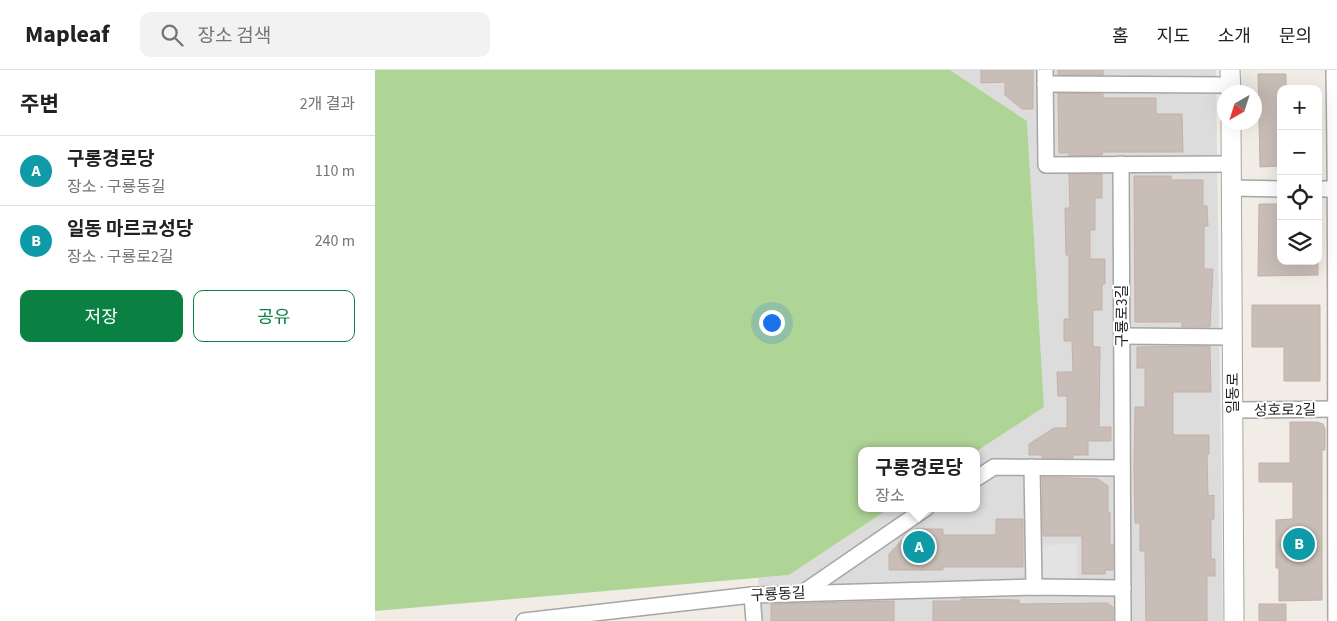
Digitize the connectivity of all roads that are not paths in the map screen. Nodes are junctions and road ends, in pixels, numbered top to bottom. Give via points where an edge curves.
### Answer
1 (1335, 70) edge
2 (1045, 77) edge
3 (1230, 83) edge
4 (1231, 130) edge
5 (1121, 164) junction
6 (1231, 164) junction
7 (1231, 188) junction
8 (1277, 188) edge
9 (1322, 189) edge
10 (1337, 189) edge
11 (1123, 336) junction
12 (1233, 337) junction
13 (1336, 409) edge
14 (1234, 410) junction
15 (1032, 467) junction
16 (1122, 468) junction
17 (980, 476) edge
18 (920, 512) edge
19 (1034, 587) junction
20 (1123, 588) junction
21 (804, 592) junction
22 (752, 595) junction
23 (524, 621) edge
24 (529, 621) edge
25 (755, 621) edge
26 (1123, 621) edge
27 (1234, 621) edge
28 (1336, 621) edge

1 - 10 street
2 - 3 street
2 - 5 street via 1046,166
4 - 6 street, 일동로
5 - 6 street
5 - 11 street, 구룡로3길
6 - 7 street, 일동로
7 - 8 street
7 - 12 street, 일동로
9 - 10 street
10 - 13 street
11 - 12 street
11 - 16 street, 구룡로3길
12 - 14 street, 일동로
13 - 14 street, 성호로2길
13 - 28 street
14 - 27 street, 일동로
15 - 16 street
15 - 17 street via 994,467
15 - 19 street
16 - 20 street, 구룡로3길
18 - 21 street
19 - 20 street, 구룡동길
19 - 21 street, 구룡동길
20 - 26 street, 구룡로3길
21 - 22 street, 구룡동길
22 - 24 street, 구룡동길
22 - 25 street
23 - 24 street, 구룡동길

